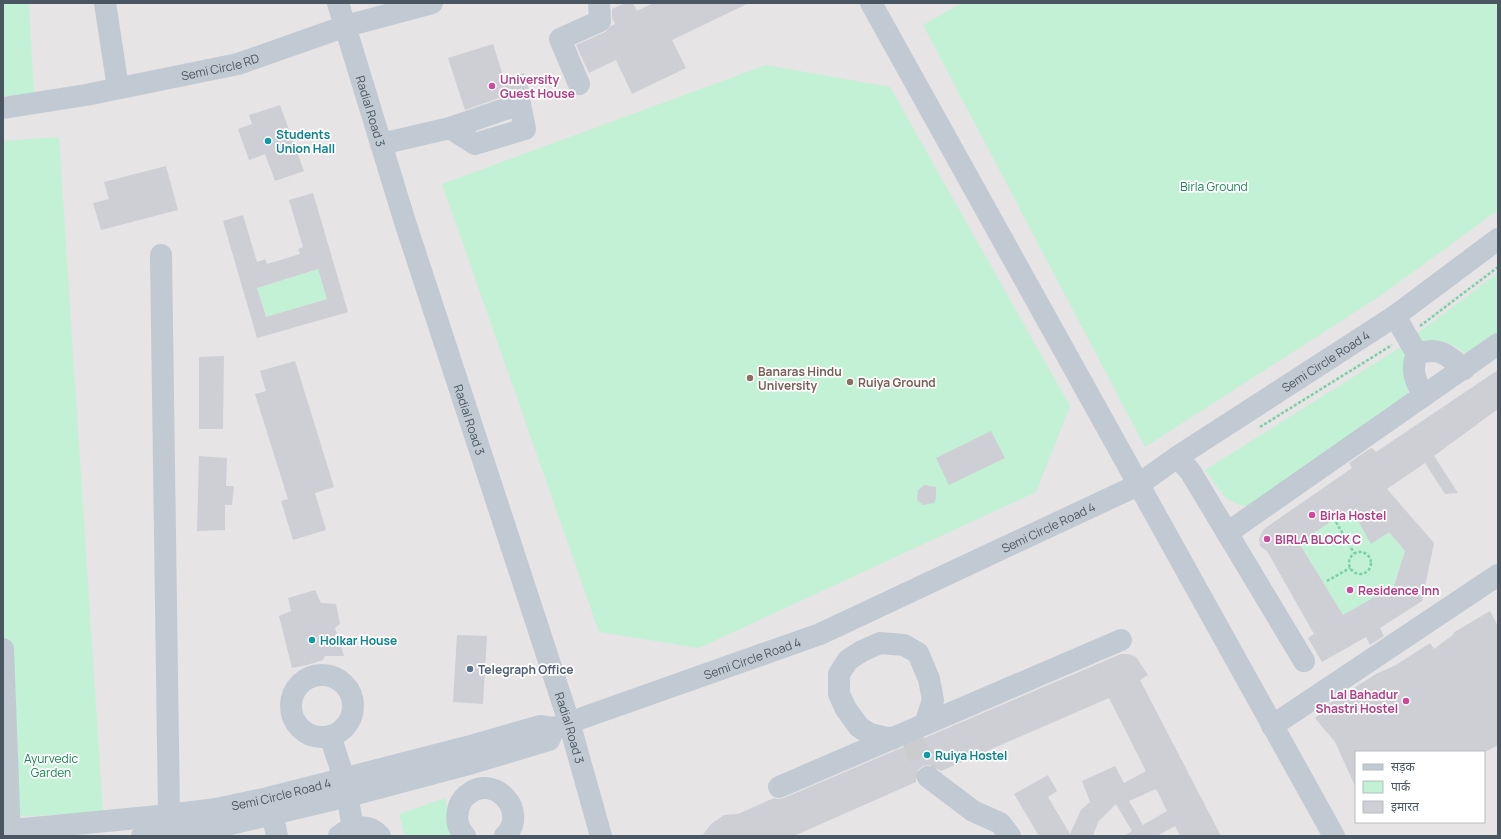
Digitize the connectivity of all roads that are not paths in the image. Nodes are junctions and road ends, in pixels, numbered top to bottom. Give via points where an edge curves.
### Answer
1 (105, 3) edge
2 (338, 3) edge
3 (432, 3) edge
4 (599, 3) edge
5 (871, 3) edge
6 (346, 26) junction
7 (579, 84) dead end
8 (118, 88) junction
9 (3, 108) edge
10 (450, 128) dead end
11 (381, 144) junction
12 (1498, 239) edge
13 (161, 255) dead end
14 (1395, 316) junction
15 (1498, 344) edge
16 (1412, 345) junction
17 (1464, 369) junction
18 (1424, 396) junction
19 (1177, 457) junction
20 (1138, 485) junction
21 (1227, 533) junction
22 (1498, 575) edge
23 (855, 617) junction
24 (1121, 640) dead end
25 (869, 648) junction
26 (3, 649) edge
27 (1304, 661) dead end
28 (561, 725) junction
29 (1272, 726) junction
30 (909, 733) junction
31 (330, 736) dead end
32 (470, 755) junction
33 (928, 776) tunnel mouth
34 (346, 787) junction
35 (779, 787) dead end
36 (478, 789) junction
37 (270, 806) junction
38 (169, 815) junction
39 (139, 830) edge
40 (346, 832) edge
41 (8, 833) edge
42 (277, 836) edge
43 (380, 836) edge
44 (465, 836) edge
45 (505, 836) edge
46 (601, 836) edge
47 (1010, 836) edge
48 (1334, 836) edge

1 - 8 street
2 - 6 street, Radial Road 3
3 - 6 street, Semi Circle RD
4 - 7 street via 600,21 560,39
5 - 20 street
6 - 8 street, Semi Circle RD via 238,64
6 - 11 street, Radial Road 3
8 - 9 street, Semi Circle RD
10 - 11 street
11 - 28 street, Radial Road 3
12 - 14 street, Semi Circle Road 4
13 - 38 street
14 - 16 street
14 - 19 street, Semi Circle Road 4
15 - 17 street
16 - 17 street via 1439,351
16 - 18 street via 1414,377
17 - 18 street
18 - 21 street
19 - 20 street, Semi Circle Road 4
19 - 21 street via 1190,471
20 - 23 street, Semi Circle Road 4
20 - 29 street
21 - 27 street
22 - 29 street
23 - 25 street
23 - 28 street, Semi Circle Road 4 via 820,634
24 - 30 street
25 - 30 street via 880,643 904,645 918,653 930,678 933,700
25 - 30 street via 848,660 839,674 839,694 846,709 859,726 870,734
26 - 41 street
28 - 32 street, Semi Circle Road 4 via 549,740
28 - 46 street, Radial Road 3
29 - 48 street
30 - 35 street
31 - 34 street
32 - 34 street, Semi Circle Road 4
32 - 36 street
33 - 47 street via 973,811 1000,823
34 - 37 street, Semi Circle Road 4
34 - 40 street
36 - 44 street via 469,793 458,807 458,824
36 - 45 street via 495,790 509,801 514,818 512,827
37 - 38 street, Semi Circle Road 4
37 - 39 street, Semi Circle Road 4 via 218,827
37 - 42 street
38 - 39 street, Semi Circle Road 4
39 - 41 street, Semi Circle Road 4
40 - 43 street via 362,827

